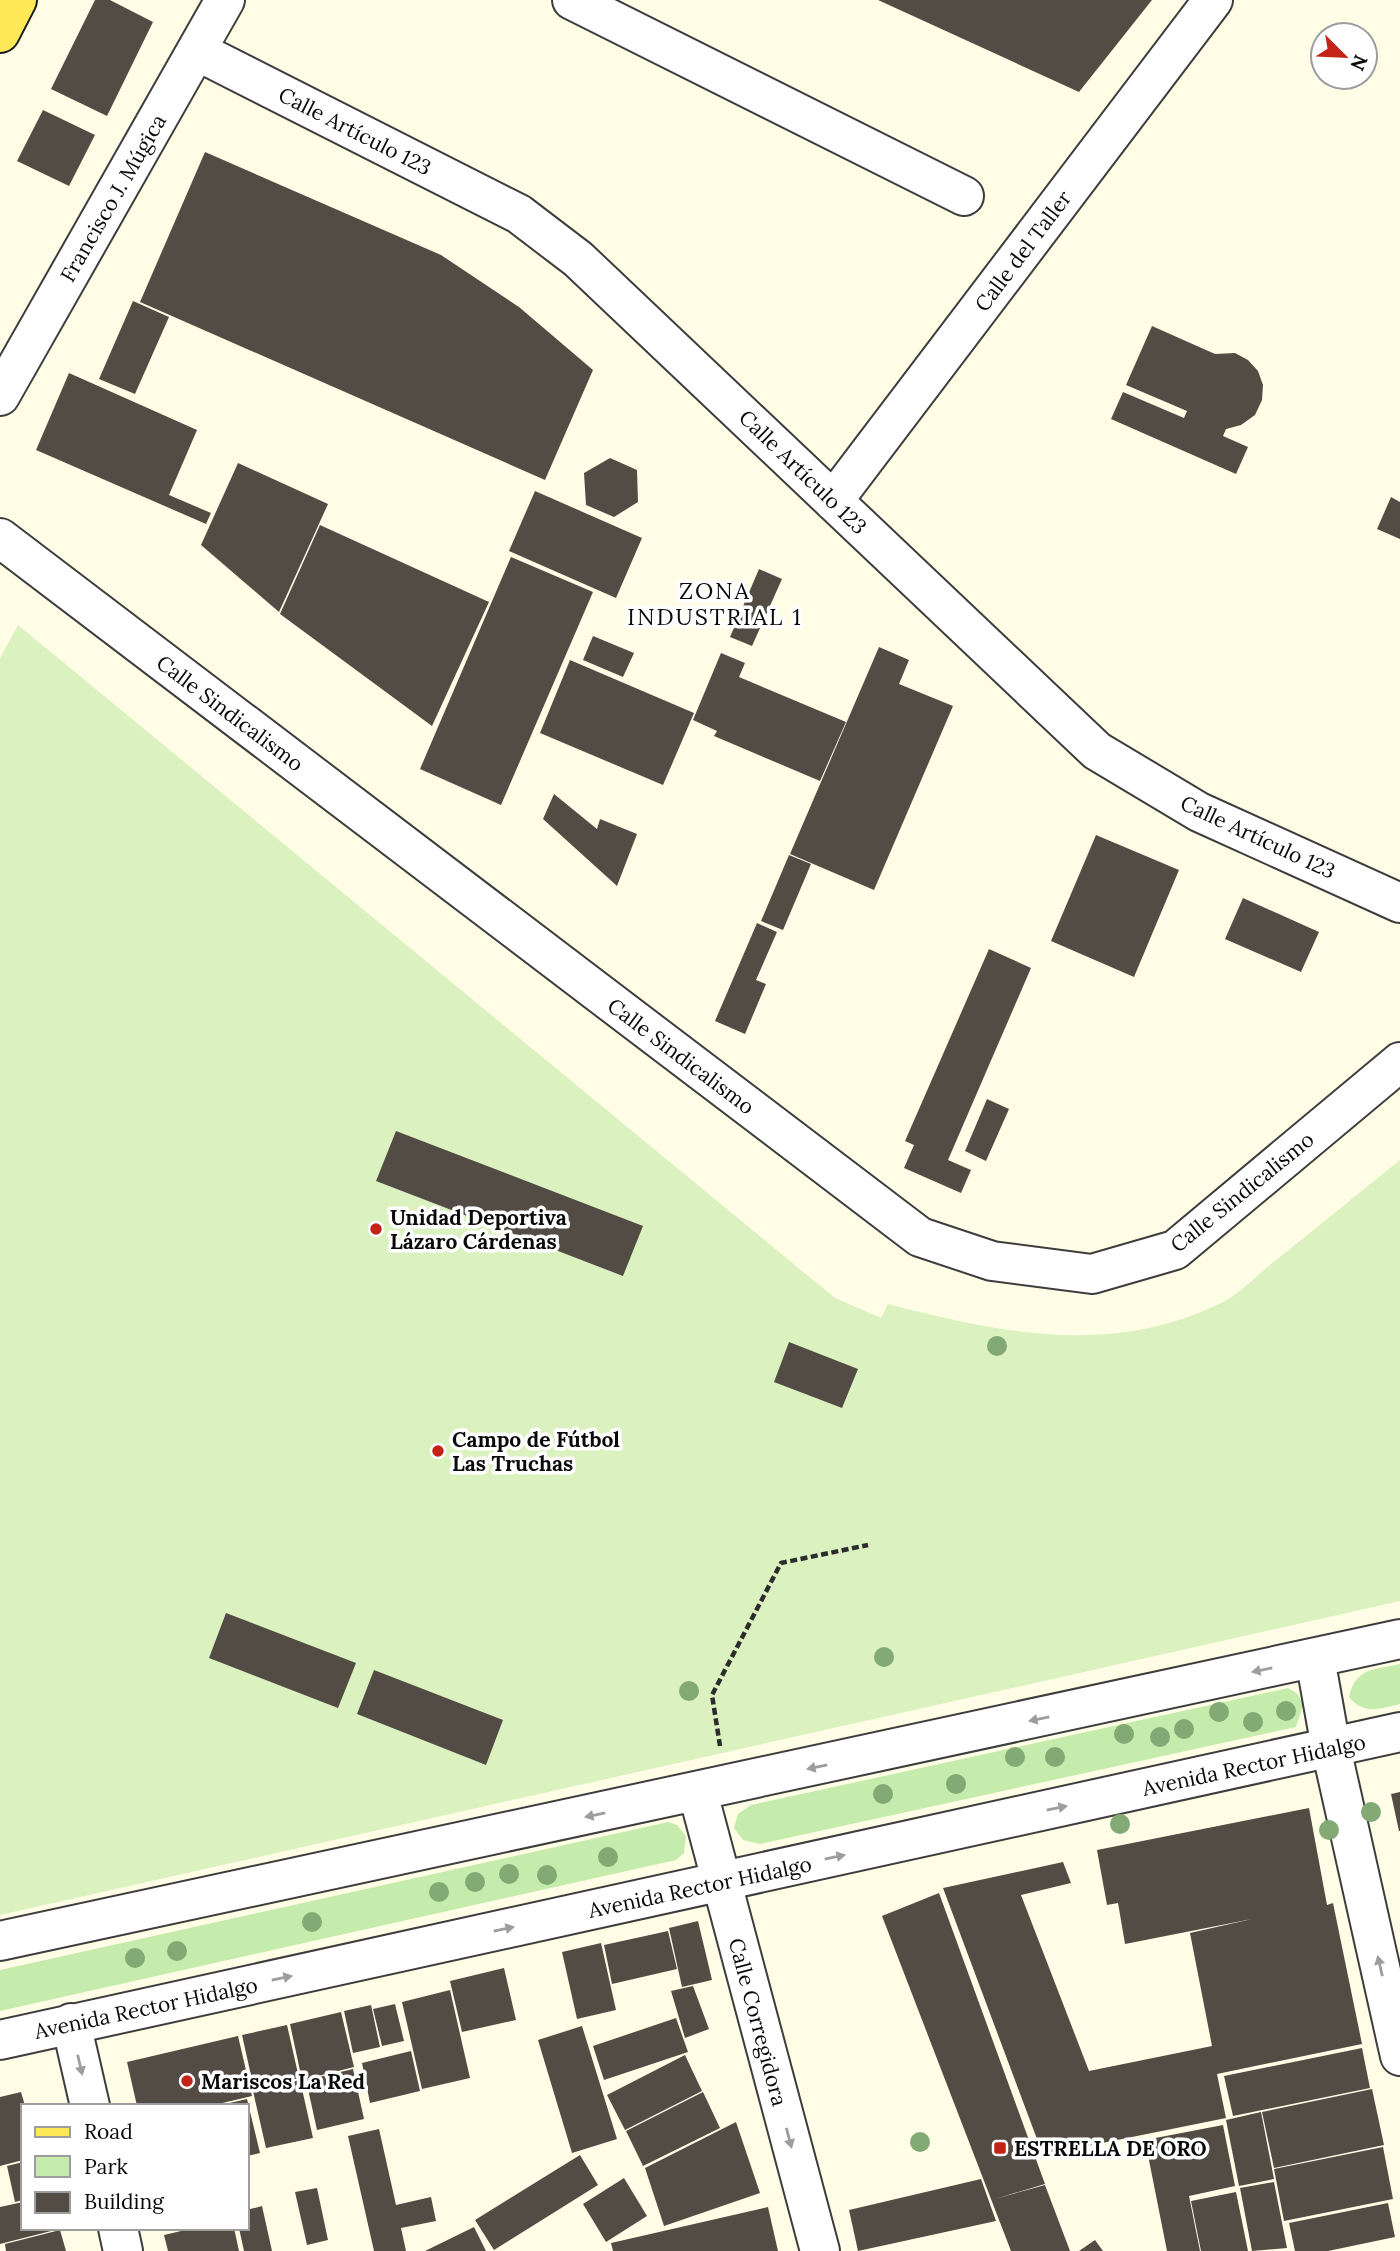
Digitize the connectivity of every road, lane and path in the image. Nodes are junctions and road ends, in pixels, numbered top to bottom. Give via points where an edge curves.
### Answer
1 (17, 0) edge
2 (225, 0) edge
3 (572, 0) edge
4 (1213, 0) edge
5 (0, 33) edge
6 (197, 51) junction
7 (964, 196) dead end
8 (0, 397) edge
9 (833, 501) junction
10 (0, 538) edge
11 (1400, 903) edge
12 (1400, 1062) edge
13 (868, 1545) dead end
14 (1400, 1639) edge
15 (1315, 1658) junction
16 (1400, 1732) edge
17 (1331, 1748) junction
18 (712, 1790) junction
19 (720, 1883) junction
20 (0, 1941) edge
21 (1395, 2011) edge
22 (71, 2024) junction
23 (0, 2040) edge
24 (1400, 2056) edge
25 (90, 2104) edge
26 (118, 2230) edge
27 (123, 2251) edge
28 (820, 2251) edge

1 - 5 main road
2 - 6 street, Francisco J. Múgica
3 - 7 street
4 - 9 street, Calle del Taller
6 - 8 street, Francisco J. Múgica
6 - 9 street, Calle Artículo 123 via 519,214 578,259
9 - 11 street, Calle Artículo 123 via 1097,751 1199,812
10 - 12 street, Calle Sindicalismo via 920,1237 992,1261 1092,1274 1175,1250
13 - 18 path via 781,1563 712,1695
14 - 15 street
15 - 17 street
15 -> 18 street
16 - 17 street, Avenida Rector Hidalgo
19 -> 17 street, Avenida Rector Hidalgo
21 -> 17 street
18 - 19 street, Calle Corregidora
18 -> 20 street
22 -> 19 street, Avenida Rector Hidalgo
19 -> 28 street, Calle Corregidora
21 - 24 street
22 - 23 street, Avenida Rector Hidalgo
22 -> 25 street
26 - 27 street

